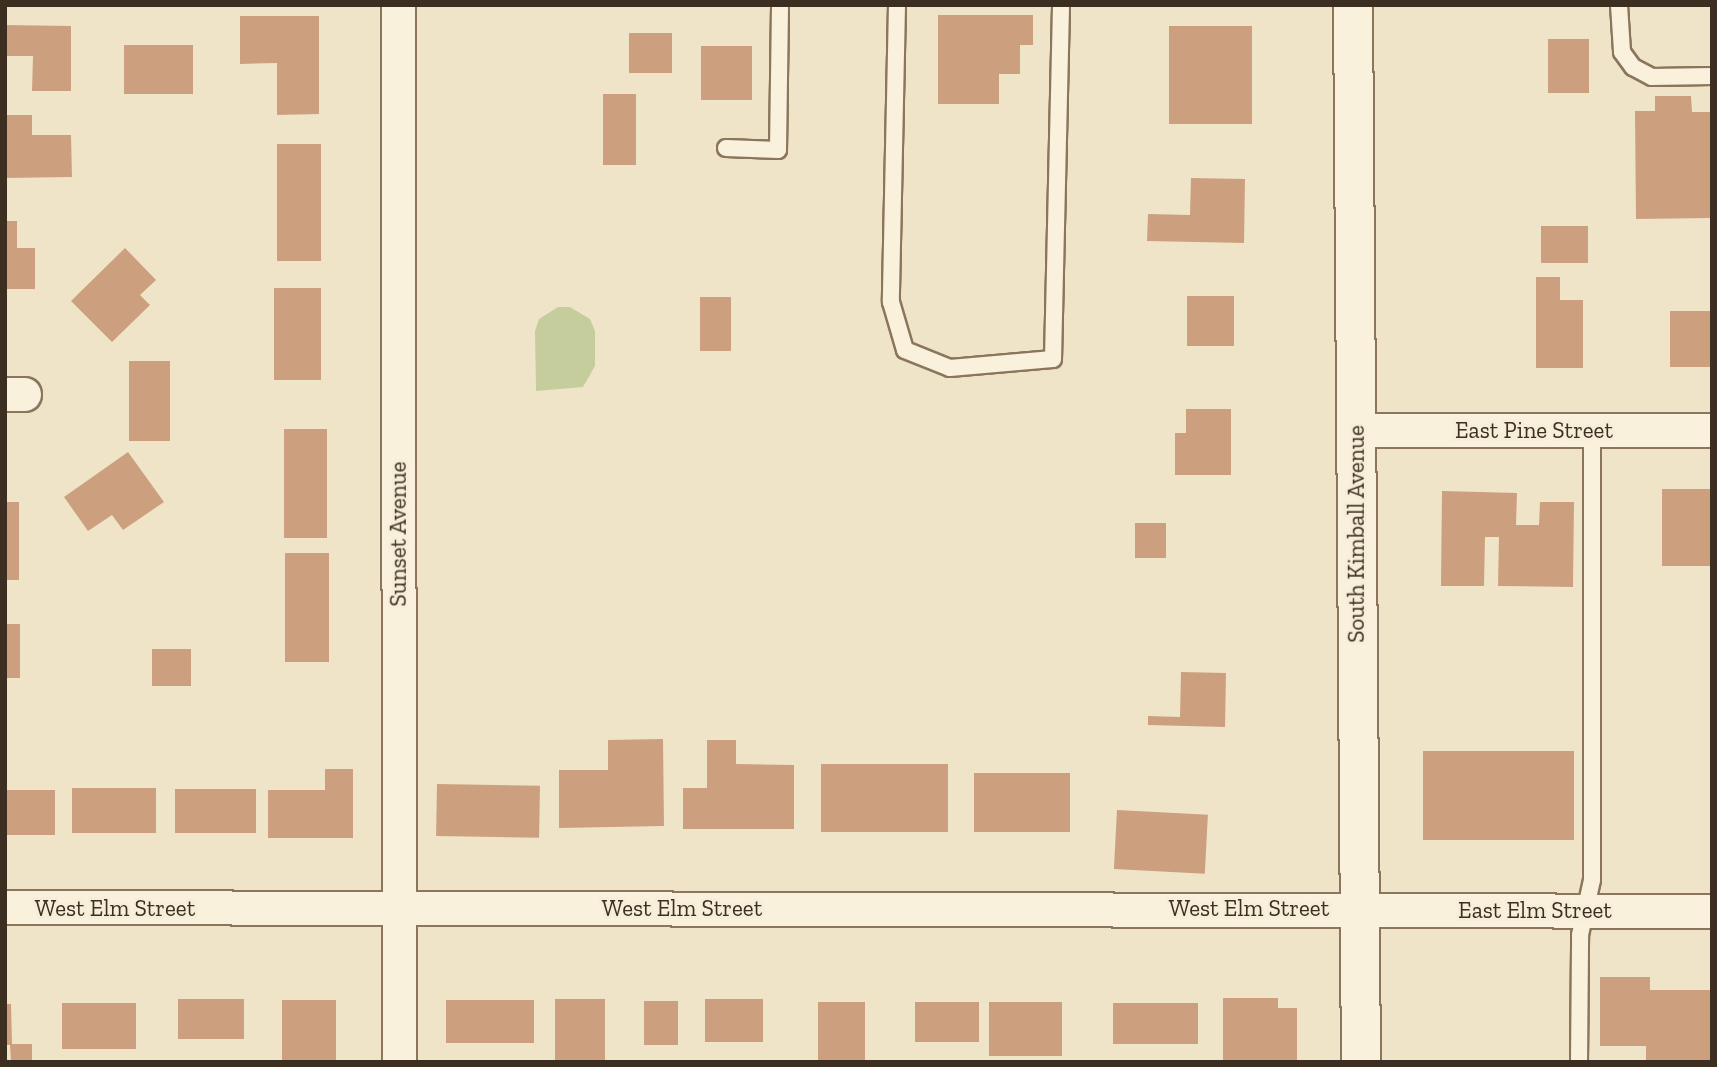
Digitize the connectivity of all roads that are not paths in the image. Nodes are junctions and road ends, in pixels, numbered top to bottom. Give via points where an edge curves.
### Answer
1 (398, 5) edge
2 (780, 5) edge
3 (897, 5) edge
4 (1062, 5) edge
5 (1353, 5) edge
6 (1619, 5) edge
7 (1712, 76) edge
8 (726, 148) dead end
9 (1356, 430) junction
10 (1592, 430) junction
11 (1712, 430) edge
12 (5, 907) edge
13 (399, 908) junction
14 (1359, 908) junction
15 (1585, 910) junction
16 (1712, 911) edge
17 (399, 1062) edge
18 (1361, 1062) edge
19 (1579, 1062) edge

1 - 13 street, Sunset Avenue
2 - 8 lane via 778,150
3 - 4 lane via 891,302 905,350 950,368 1053,359
5 - 9 street, South Kimball Avenue
6 - 7 lane via 1622,52 1633,67 1652,77
9 - 10 street, East Pine Street
9 - 14 street, South Kimball Avenue
10 - 11 street, East Pine Street
10 - 15 lane via 1592,880
12 - 13 street, West Elm Street
13 - 14 street, West Elm Street
13 - 17 street, Sunset Avenue
14 - 15 street, East Elm Street
14 - 18 street, South Kimball Avenue
15 - 16 street, East Elm Street
15 - 19 lane via 1580,935

